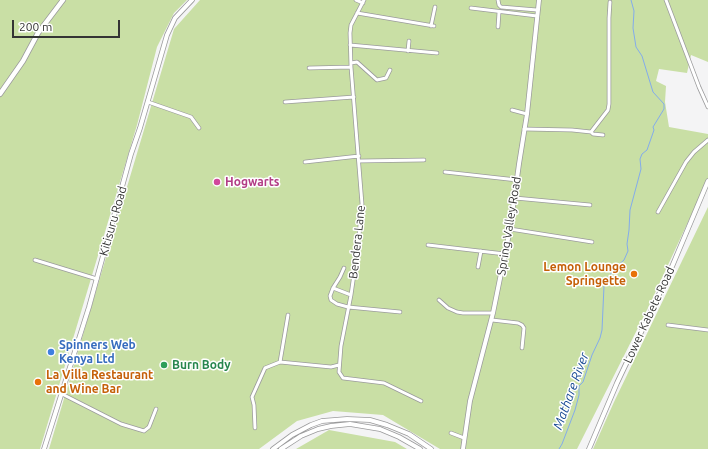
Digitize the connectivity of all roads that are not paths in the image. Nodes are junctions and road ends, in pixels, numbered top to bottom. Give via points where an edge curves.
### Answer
1 (63, 0) edge
2 (192, 0) edge
3 (356, 0) edge
4 (498, 0) edge
5 (539, 0) edge
6 (666, 0) edge
7 (363, 2) edge
8 (610, 2) dead end
9 (435, 7) dead end
10 (471, 8) dead end
11 (538, 10) junction
12 (499, 12) junction
13 (357, 13) junction
14 (537, 16) junction
15 (498, 27) dead end
16 (409, 41) dead end
17 (350, 45) junction
18 (408, 51) junction
19 (436, 53) dead end
20 (351, 65) junction
21 (309, 68) dead end
22 (390, 70) dead end
23 (0, 94) edge
24 (354, 97) junction
25 (148, 102) junction
26 (285, 102) dead end
27 (708, 107) edge
28 (512, 110) dead end
29 (527, 114) junction
30 (199, 128) dead end
31 (524, 129) junction
32 (591, 132) junction
33 (603, 135) dead end
34 (708, 140) edge
35 (359, 156) junction
36 (424, 160) dead end
37 (359, 161) junction
38 (305, 162) dead end
39 (445, 172) dead end
40 (517, 180) junction
41 (708, 181) edge
42 (515, 198) junction
43 (590, 205) dead end
44 (658, 212) dead end
45 (510, 229) junction
46 (592, 242) dead end
47 (428, 245) dead end
48 (481, 251) junction
49 (505, 254) junction
50 (36, 260) dead end
51 (478, 266) dead end
52 (344, 268) dead end
53 (97, 279) junction
54 (333, 288) junction
55 (351, 295) junction
56 (439, 300) dead end
57 (348, 307) junction
58 (400, 312) dead end
59 (493, 313) junction
60 (288, 315) dead end
61 (492, 320) junction
62 (668, 326) dead end
63 (708, 330) edge
64 (522, 348) dead end
65 (280, 362) junction
66 (339, 366) junction
67 (62, 394) junction
68 (421, 401) dead end
69 (156, 409) dead end
70 (255, 428) dead end
71 (451, 433) dead end
72 (464, 438) junction
73 (44, 449) edge
74 (273, 449) edge
75 (281, 449) edge
76 (420, 449) edge
77 (431, 449) edge
78 (463, 449) edge
79 (589, 449) edge

1 - 23 main road via 38,33 23,61
2 - 25 street, Kitisuru Road via 171,25
3 - 7 street
4 - 11 street via 501,7
5 - 11 street, Spring Valley Road
6 - 27 street
7 - 13 street, Bendera Lane
8 - 32 street via 609,104 608,110
9 - 13 street via 433,26
10 - 12 street
11 - 14 street, Spring Valley Road
12 - 14 street
12 - 15 street
13 - 17 street, Bendera Lane via 351,25
14 - 29 street, Spring Valley Road
16 - 18 street
17 - 18 street
17 - 20 street, Bendera Lane
18 - 19 street
20 - 21 street
20 - 22 street via 357,62 377,80 386,78
20 - 24 street, Bendera Lane
24 - 26 street
24 - 35 street, Bendera Lane
25 - 30 street via 191,117
25 - 53 street, Kitisuru Road
28 - 29 street
29 - 31 street, Spring Valley Road
31 - 32 street
31 - 40 street, Spring Valley Road
32 - 33 street
34 - 44 street via 686,162
35 - 37 street, Bendera Lane
35 - 38 street
36 - 37 street
37 - 55 street, Bendera Lane via 362,204
39 - 40 street
40 - 42 street, Spring Valley Road
41 - 79 street, Lower Kabete Road
42 - 43 street
42 - 45 street, Spring Valley Road
45 - 46 street
45 - 49 street, Spring Valley Road
47 - 48 street
48 - 49 street
48 - 51 street
49 - 59 street, Spring Valley Road
50 - 53 street
52 - 54 street
53 - 67 street, Kitisuru Road
54 - 55 street
54 - 57 street via 330,292 331,300
55 - 57 street, Bendera Lane
56 - 59 street via 457,312
57 - 58 street
57 - 66 street, Bendera Lane
59 - 61 street, Spring Valley Road
60 - 65 street
61 - 64 street via 522,325
61 - 72 street, Spring Valley Road via 470,401
62 - 63 street
65 - 66 street
65 - 70 street via 265,368 252,397
66 - 68 street via 340,376 343,378 384,383
67 - 69 street via 122,424 144,431 149,427
67 - 73 street, Kitisuru Road
71 - 72 street
72 - 78 street, Spring Valley Road
74 - 77 street via 311,425 322,421 347,419 370,420 387,425 409,434
75 - 76 street via 318,429 350,424 380,429

